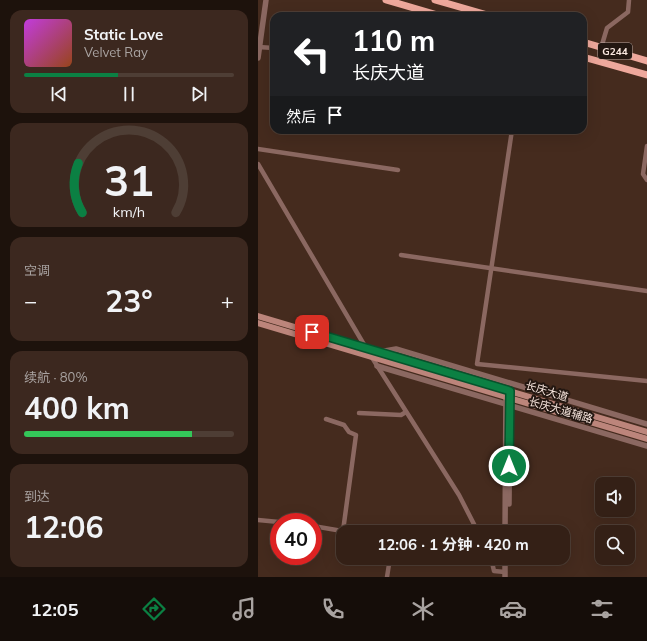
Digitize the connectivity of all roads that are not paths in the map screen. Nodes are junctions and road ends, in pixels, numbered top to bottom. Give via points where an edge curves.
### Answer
1 (262, 0) edge
2 (266, 0) edge
3 (386, 0) edge
4 (439, 0) edge
5 (629, 0) edge
6 (427, 12) edge
7 (478, 12) edge
8 (258, 30) edge
9 (587, 43) edge
10 (259, 47) edge
11 (270, 48) edge
12 (602, 48) junction
13 (258, 58) edge
14 (587, 58) edge
15 (647, 61) edge
16 (647, 75) edge
17 (511, 134) edge
18 (647, 146) edge
19 (258, 150) edge
20 (258, 164) edge
21 (398, 170) dead end
22 (647, 180) edge
23 (400, 255) dead end
24 (492, 268) junction
25 (647, 291) edge
26 (258, 316) edge
27 (258, 323) edge
28 (366, 348) junction
29 (379, 352) junction
30 (371, 357) junction
31 (377, 366) junction
32 (647, 381) edge
33 (508, 390) junction
34 (508, 398) junction
35 (508, 405) junction
36 (406, 412) junction
37 (359, 414) dead end
38 (326, 419) dead end
39 (647, 424) edge
40 (647, 432) edge
41 (647, 439) edge
42 (647, 446) edge
43 (258, 520) edge
44 (270, 521) edge
45 (344, 525) edge
46 (474, 525) edge
47 (505, 525) edge
48 (509, 525) edge
49 (322, 528) edge
50 (336, 530) edge
51 (389, 565) edge
52 (493, 565) edge
53 (509, 565) edge
54 (505, 574) edge
55 (387, 577) edge
56 (509, 577) edge

1 - 8 street
2 - 10 street
3 - 6 highway
4 - 7 highway
5 - 12 street via 628,12 607,28
9 - 12 highway, G244
10 - 11 street
10 - 13 street
12 - 15 highway, G244
14 - 16 highway, G244
17 - 24 street
18 - 22 street via 643,174
19 - 21 street
20 - 28 street
23 - 24 street
24 - 25 street
24 - 32 street via 477,364
26 - 28 main road, 长庆大道
27 - 30 main road, 长庆大道
28 - 29 main road, 长庆大道
28 - 30 street
29 - 33 main road, 长庆大道
29 - 39 street, 长庆大道辅路 via 396,349
30 - 31 street
30 - 34 main road, 长庆大道
31 - 35 street, 长庆大道辅路
31 - 36 street
33 - 34 street
33 - 40 main road, 长庆大道
34 - 35 street
34 - 41 main road, 长庆大道
35 - 42 street, 长庆大道辅路
35 - 47 street
35 - 48 street
36 - 37 street via 401,415
36 - 46 street via 458,494
38 - 45 street via 344,425 349,432 356,435
43 - 44 street
49 - 50 street
51 - 55 street
52 - 54 street via 494,571
53 - 56 street

